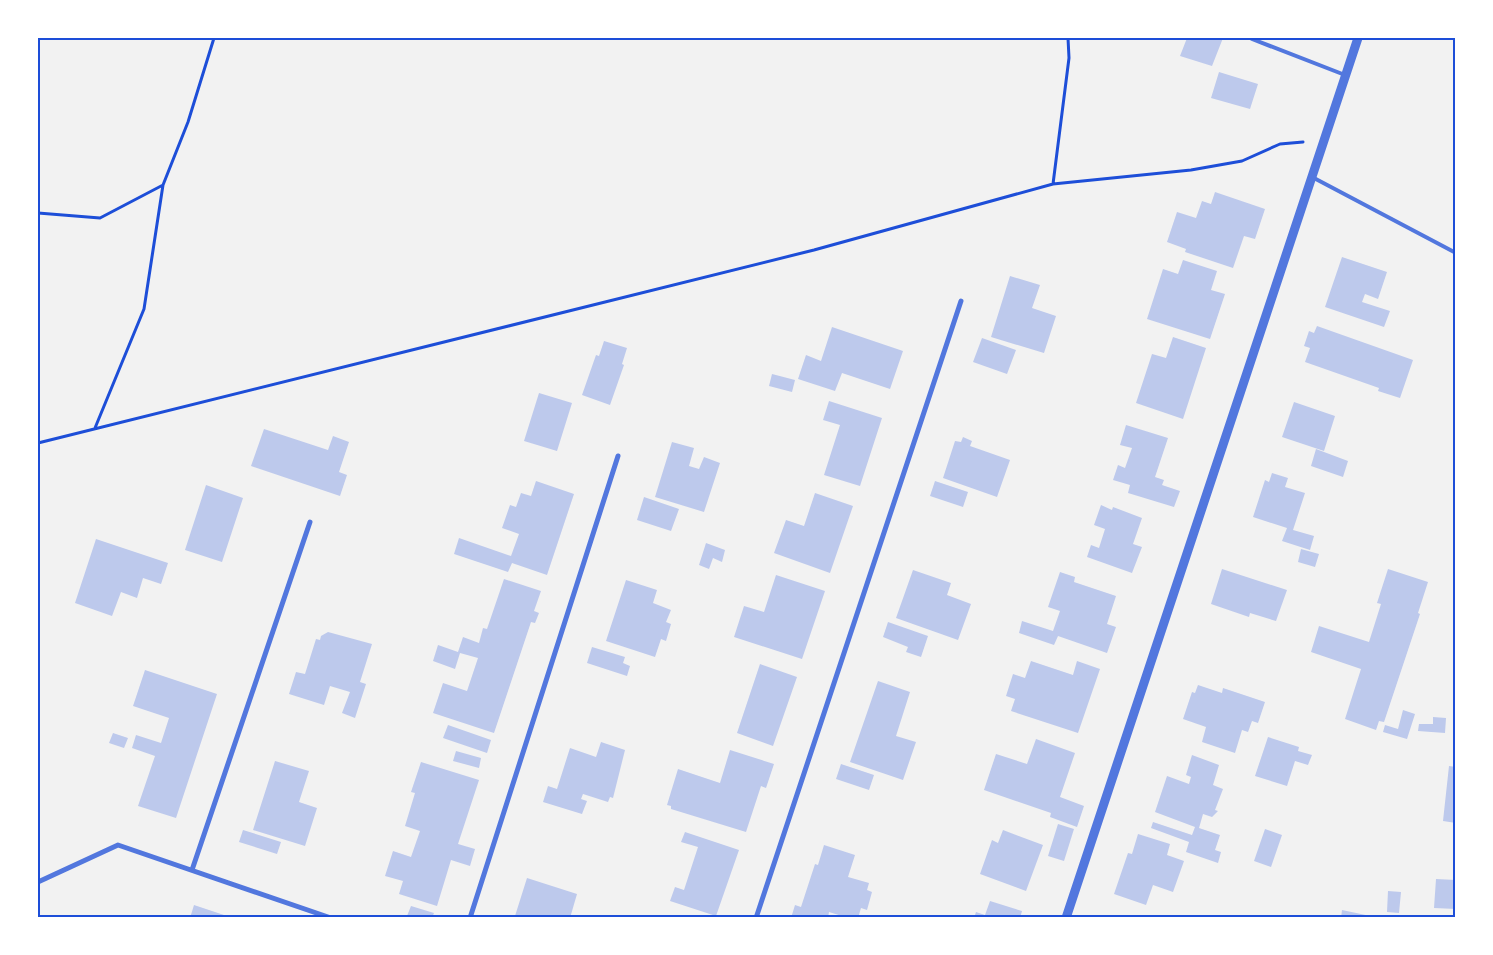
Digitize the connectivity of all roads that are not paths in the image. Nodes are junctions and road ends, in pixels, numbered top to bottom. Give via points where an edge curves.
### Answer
1 (1358, 38) edge
2 (1252, 39) dead end
3 (1345, 75) junction
4 (1312, 177) junction
5 (1456, 253) edge
6 (961, 301) dead end
7 (618, 456) dead end
8 (310, 522) dead end
9 (192, 870) junction
10 (38, 882) edge
11 (331, 918) edge
12 (470, 918) edge
13 (756, 918) edge
14 (1066, 918) edge

1 - 3 street
2 - 3 lane
3 - 4 street
4 - 5 lane
4 - 14 street
6 - 13 street
7 - 12 street
8 - 9 street
9 - 10 street via 118,845
9 - 11 street

